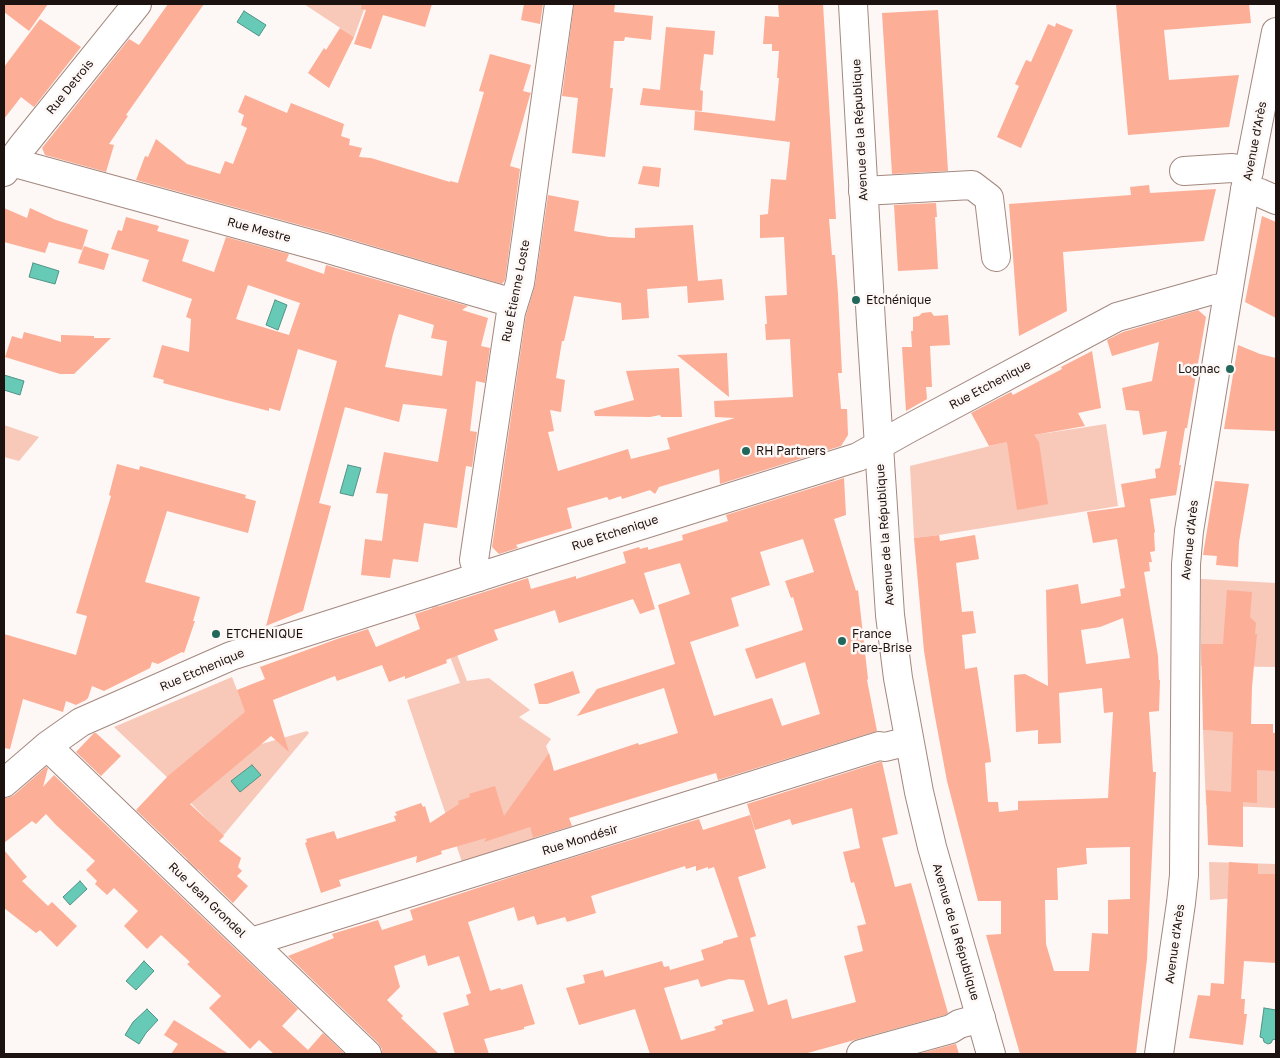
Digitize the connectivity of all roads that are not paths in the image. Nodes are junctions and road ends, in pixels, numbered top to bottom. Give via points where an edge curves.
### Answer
1 (137, 4) edge
2 (559, 4) edge
3 (853, 4) edge
4 (1276, 32) edge
5 (6, 165) edge
6 (1184, 171) dead end
7 (1247, 180) junction
8 (864, 192) junction
9 (1276, 200) edge
10 (996, 257) dead end
11 (1229, 286) junction
12 (513, 303) junction
13 (879, 446) junction
14 (479, 578) junction
15 (909, 741) junction
16 (47, 746) junction
17 (4, 783) edge
18 (251, 942) junction
19 (981, 1018) junction
20 (367, 1054) edge
21 (861, 1054) edge
22 (991, 1054) edge
23 (1159, 1054) edge

1 - 5 street, Rue Detrois
2 - 12 street, Rue Étienne Loste via 520,283
3 - 8 street, Avenue de la République
4 - 7 street, Avenue d'Arès
5 - 12 street, Rue Mestre via 325,248
6 - 7 street via 1232,168
7 - 9 street
7 - 11 street, Avenue d'Arès
8 - 10 street via 972,185 990,198
8 - 13 street, Avenue de la République
11 - 13 street, Rue Etchenique via 1117,317
11 - 23 street, Avenue d'Arès via 1189,530 1184,874
12 - 14 street, Rue Étienne Loste via 474,560
13 - 14 street, Rue Etchenique via 853,459
13 - 15 street, Avenue de la République via 890,615
14 - 16 street, Rue Etchenique via 232,656 81,722
15 - 18 street, Rue Mondésir via 879,746
15 - 19 street, Avenue de la République via 932,847
16 - 17 street, Rue Etchenique
16 - 18 street, Rue Jean Grondel
18 - 20 street, Rue Jean Grondel
19 - 21 street
19 - 22 street, Avenue de la République

